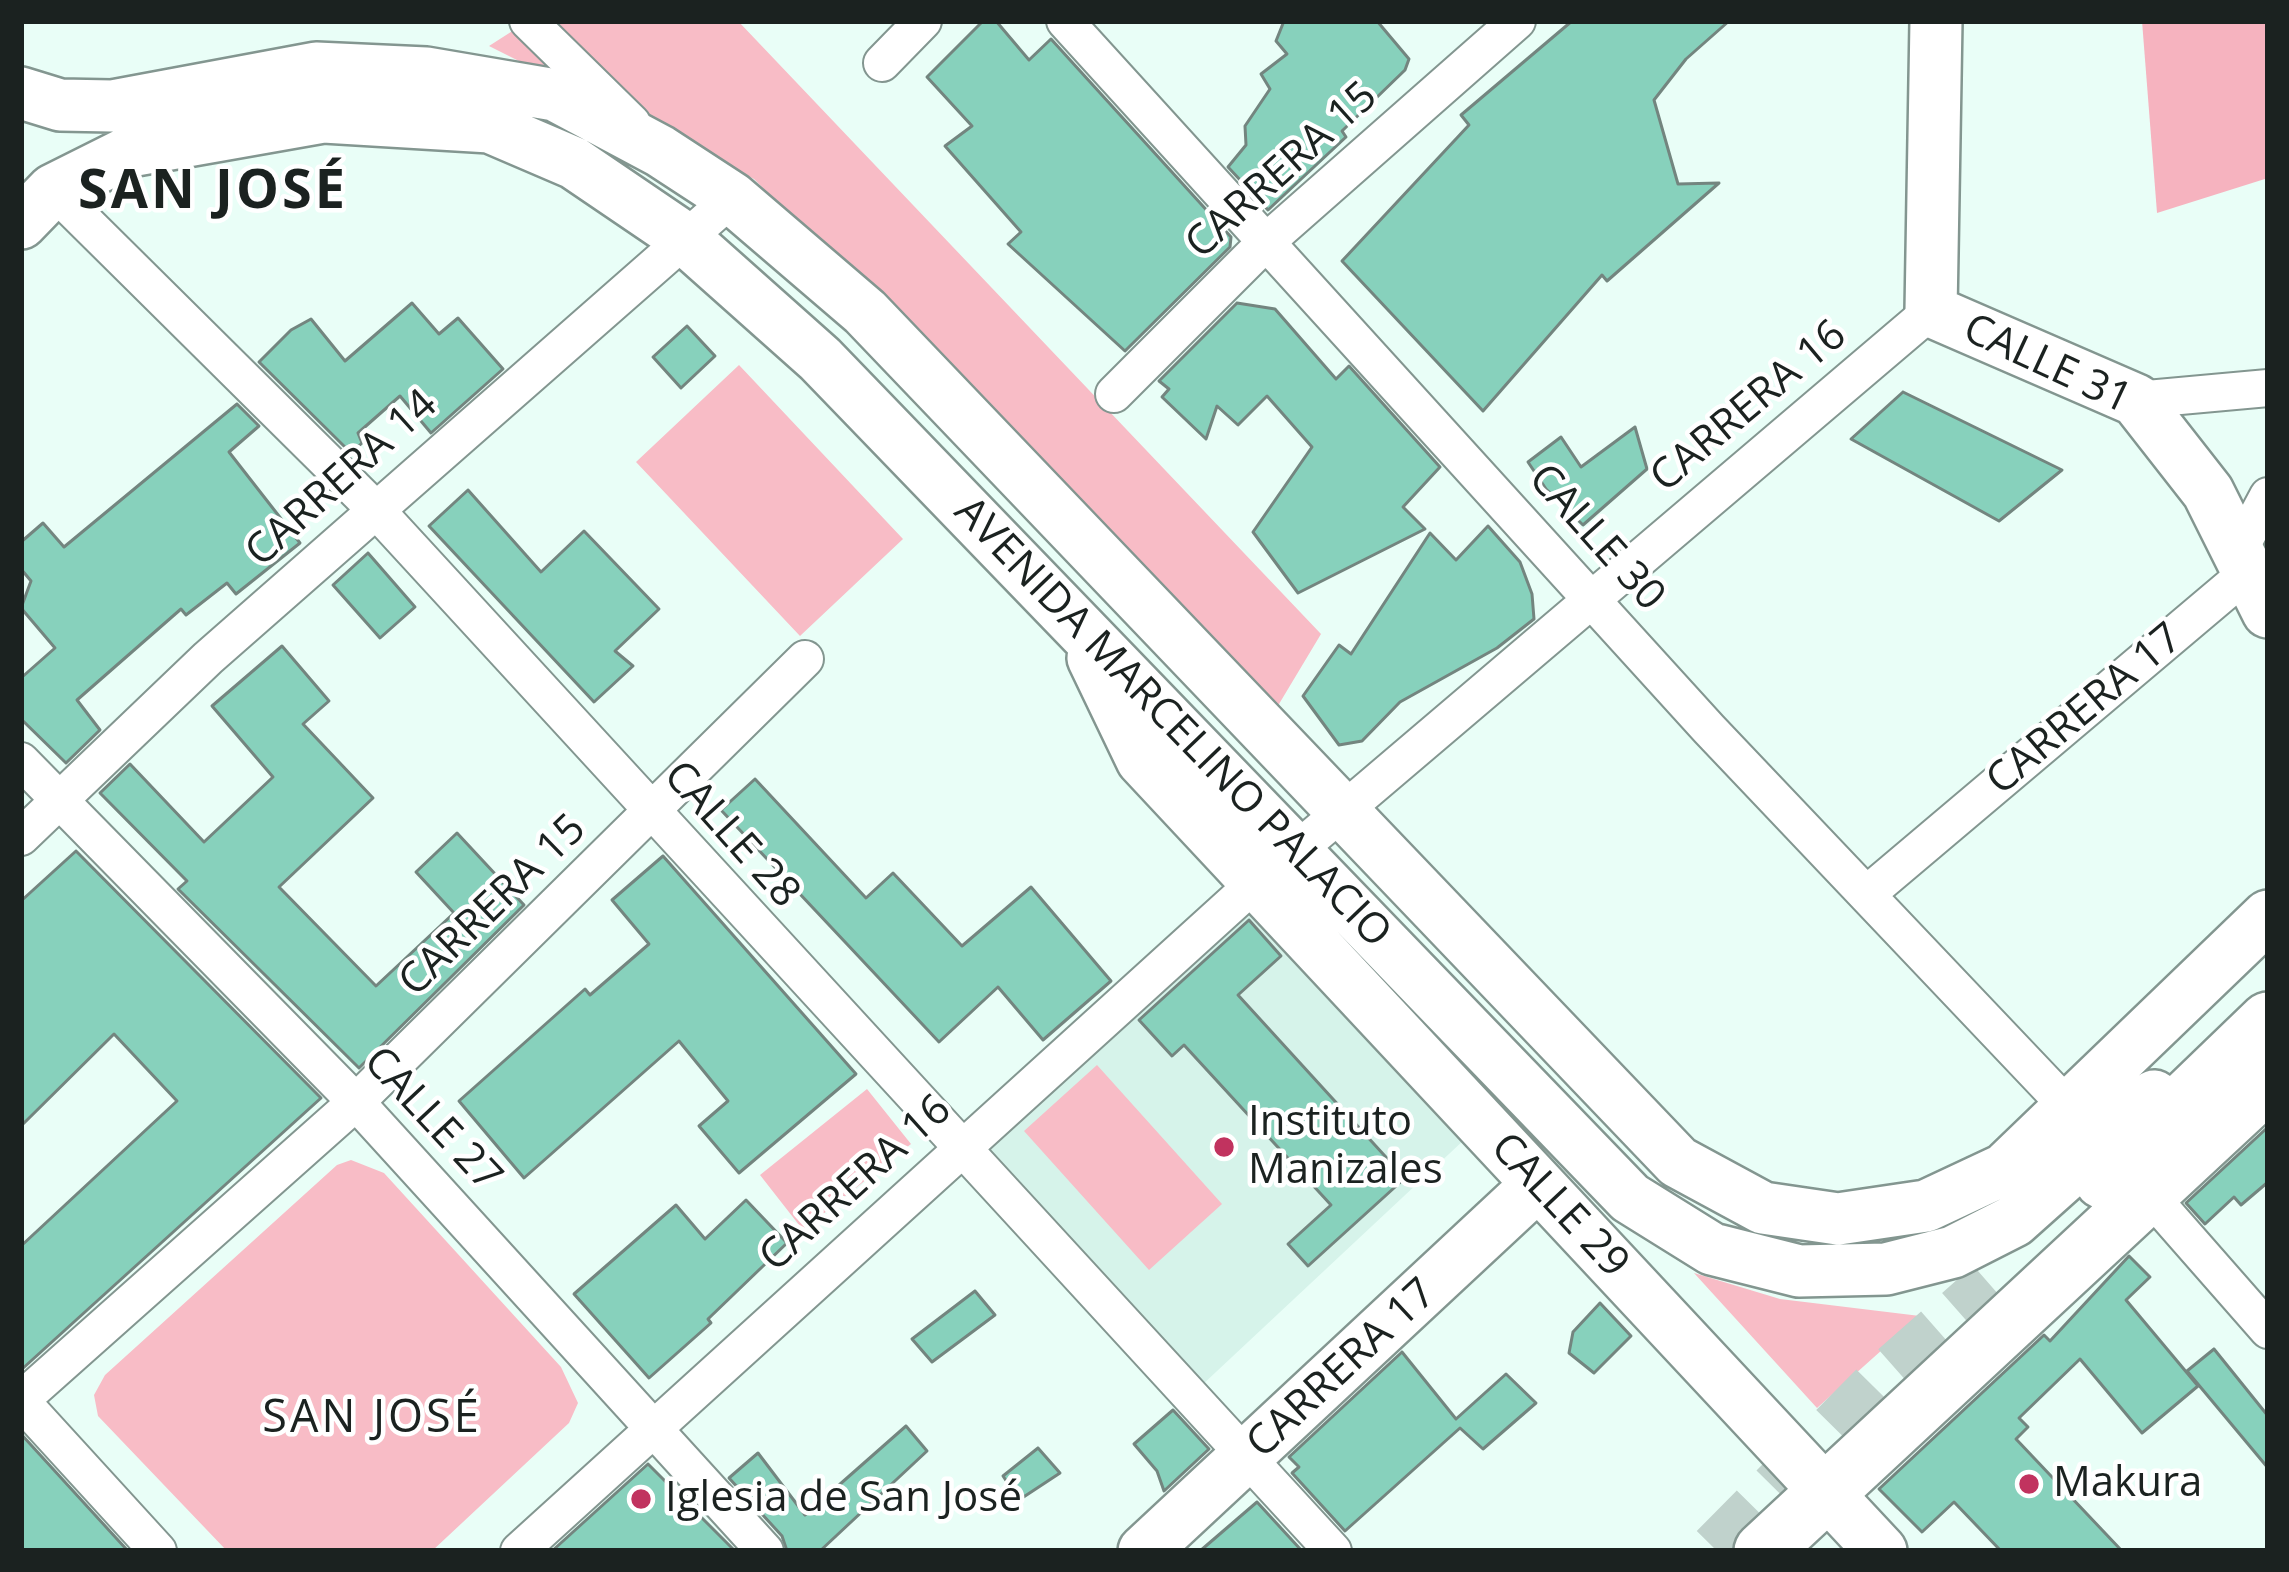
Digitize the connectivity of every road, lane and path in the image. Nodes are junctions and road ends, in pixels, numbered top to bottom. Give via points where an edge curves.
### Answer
1 (528, 21) edge
2 (923, 21) edge
3 (1065, 21) edge
4 (1517, 21) edge
5 (1936, 21) edge
6 (882, 63) dead end
7 (21, 93) edge
8 (660, 151) junction
9 (732, 198) junction
10 (37, 206) edge
11 (683, 237) junction
12 (1266, 242) junction
13 (1931, 311) junction
14 (2268, 388) edge
15 (1114, 394) dead end
16 (2136, 400) junction
17 (2268, 496) edge
18 (376, 510) junction
19 (2251, 580) edge
20 (1592, 600) junction
21 (1078, 625) junction
22 (805, 659) dead end
23 (21, 761) edge
24 (58, 804) junction
25 (1342, 812) junction
26 (651, 814) junction
27 (21, 837) edge
28 (1296, 851) junction
29 (1254, 884) junction
30 (1867, 894) junction
31 (2268, 916) edge
32 (2268, 997) edge
33 (2268, 1021) edge
34 (2268, 1082) edge
35 (356, 1102) junction
36 (2069, 1108) junction
37 (959, 1151) junction
38 (1538, 1184) junction
39 (2146, 1191) junction
40 (1992, 1287) tunnel mouth
41 (2268, 1330) edge
42 (21, 1401) edge
43 (655, 1428) junction
44 (1248, 1458) junction
45 (1826, 1490) junction
46 (158, 1551) edge
47 (519, 1551) edge
48 (764, 1551) edge
49 (1144, 1551) edge
50 (1333, 1551) edge
51 (1763, 1551) edge
52 (1881, 1551) edge

1 - 8 street
2 - 6 street
3 - 12 street, CALLE 30
4 - 12 street, CARRERA 15
5 - 13 main road, CALLE 31
7 - 8 main road, AVENIDA MARCELINO PALACIO via 60,105 112,106 316,68 426,73 555,95
8 - 9 main road, AVENIDA MARCELINO PALACIO
9 - 11 street, CARRERA 14
9 - 25 main road, AVENIDA MARCELINO PALACIO via 865,312
10 - 11 main road, AVENIDA MARCELINO PALACIO via 131,151 324,117 490,127 574,163
10 - 18 street, CALLE 28
11 - 18 street, CARRERA 14
11 - 21 main road, AVENIDA MARCELINO PALACIO via 820,359
12 - 15 street, CARRERA 15
12 - 20 street, CALLE 30
13 - 16 main road, CALLE 31
13 - 20 street, CARRERA 16
14 - 16 street
16 - 19 main road, CALLE 31 via 2208,492
17 - 19 street
18 - 24 street, CARRERA 14
18 - 26 street, CALLE 28
19 - 30 street, CARRERA 17
20 - 25 street, CARRERA 16
20 - 30 street, CALLE 30
21 - 28 main road, AVENIDA MARCELINO PALACIO
21 - 29 main road, CALLE 29 via 1142,760
22 - 26 street, CARRERA 15
23 - 24 street, CALLE 27
24 - 27 street, CARRERA 14
24 - 35 street, CALLE 27
25 - 28 street, CARRERA 16
25 - 36 main road, AVENIDA MARCELINO PALACIO via 1678,1162 1762,1208 1838,1219 1927,1206 2005,1169
26 - 35 street, CARRERA 15
26 - 37 street, CALLE 28
28 - 32 main road, AVENIDA MARCELINO PALACIO via 1630,1198 1712,1249 1799,1271 1886,1269 1952,1252 2014,1221
29 - 37 street, CARRERA 16
29 - 38 main road, CALLE 29
30 - 36 street, CALLE 30
31 - 36 main road, AVENIDA MARCELINO PALACIO
33 - 40 main road
34 - 39 main road
35 - 42 street, CARRERA 15
35 - 43 street, CALLE 27
37 - 43 street, CARRERA 16
37 - 44 street, CALLE 28
38 - 44 main road, CARRERA 17
38 - 45 main road, CALLE 29
39 - 41 street
39 - 45 main road
42 - 46 street
43 - 47 street, CARRERA 16
43 - 48 street, CALLE 27
44 - 49 main road, CARRERA 17
44 - 50 street, CALLE 28
45 - 51 main road
45 - 52 main road, CALLE 29

